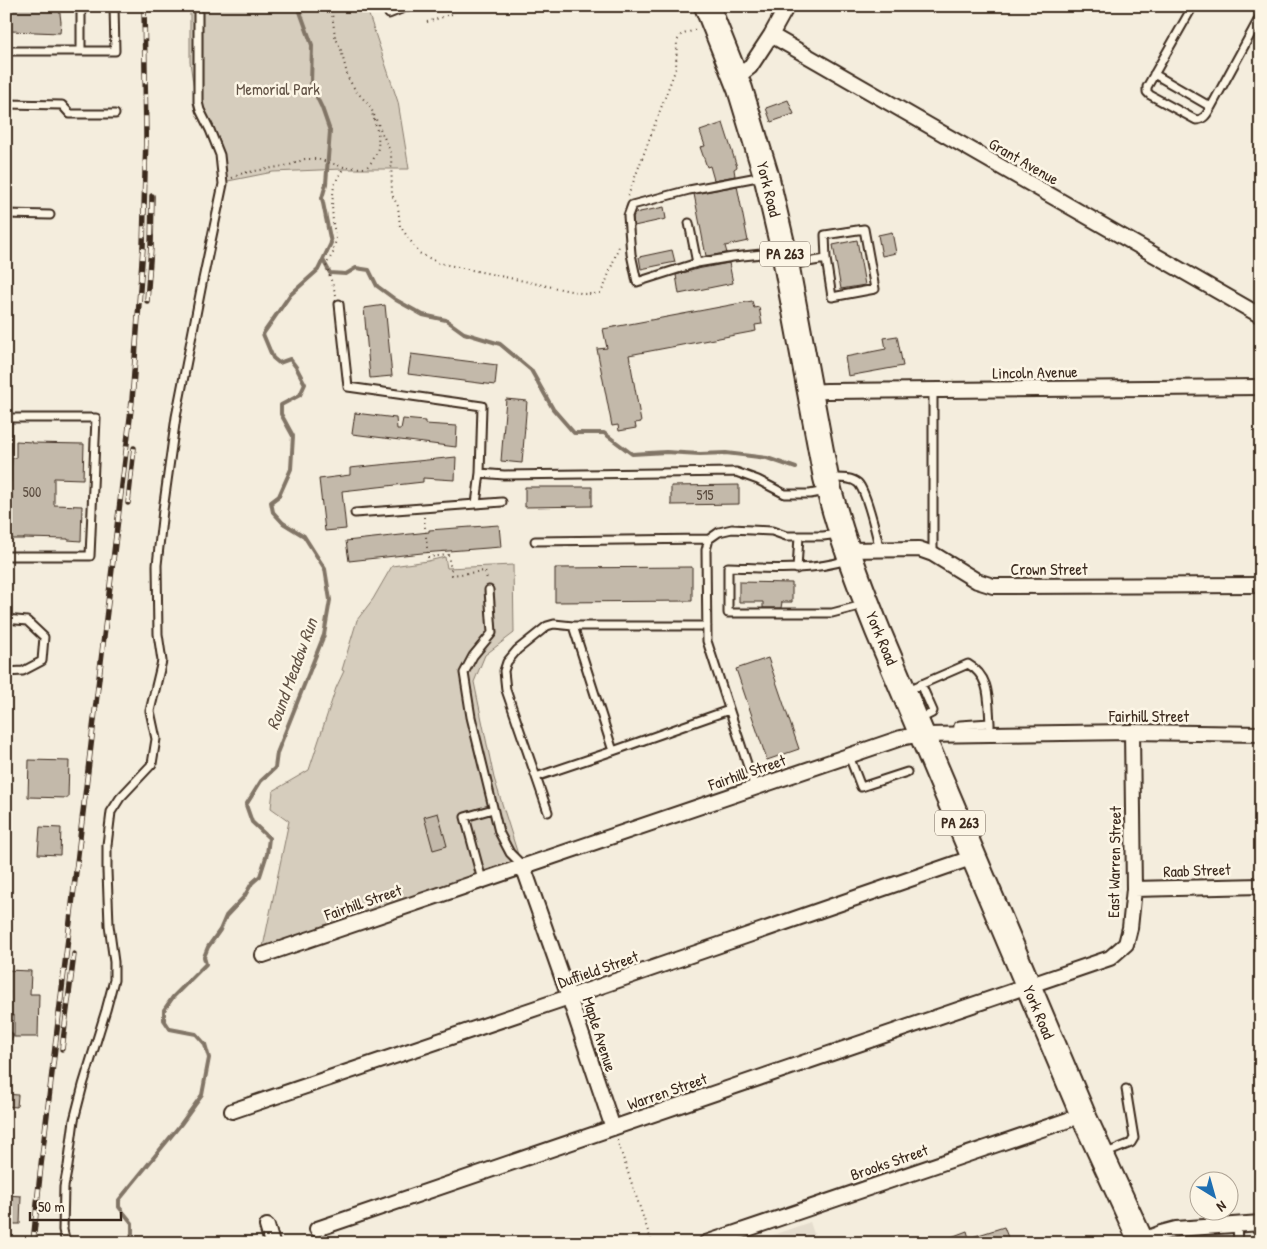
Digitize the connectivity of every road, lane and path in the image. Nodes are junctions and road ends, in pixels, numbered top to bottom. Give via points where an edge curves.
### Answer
1 (81, 6) edge
2 (114, 6) edge
3 (198, 6) edge
4 (331, 6) edge
5 (408, 6) edge
6 (707, 6) edge
7 (787, 6) edge
8 (1193, 6) edge
9 (389, 14) dead end
10 (452, 14) dead end
11 (1261, 15) edge
12 (428, 22) dead end
13 (698, 28) dead end
14 (771, 36) junction
15 (6, 51) edge
16 (81, 51) junction
17 (1154, 74) junction
18 (736, 78) junction
19 (6, 104) edge
20 (370, 106) junction
21 (1211, 108) junction
22 (115, 114) dead end
23 (344, 167) junction
24 (766, 175) junction
25 (222, 179) junction
26 (628, 196) dead end
27 (6, 214) edge
28 (50, 215) dead end
29 (689, 223) dead end
30 (620, 242) dead end
31 (785, 259) junction
32 (826, 259) junction
33 (697, 264) junction
34 (339, 304) joint
35 (1261, 316) edge
36 (1261, 387) edge
37 (933, 390) junction
38 (810, 392) junction
39 (6, 418) edge
40 (480, 473) junction
41 (6, 480) edge
42 (827, 484) junction
43 (6, 497) edge
44 (502, 502) dead end
45 (476, 504) junction
46 (6, 506) edge
47 (423, 508) junction
48 (355, 513) dead end
49 (799, 536) junction
50 (708, 539) junction
51 (535, 541) dead end
52 (846, 547) junction
53 (880, 550) junction
54 (932, 554) junction
55 (6, 556) edge
56 (797, 568) junction
57 (1261, 585) edge
58 (489, 590) joint
59 (867, 603) junction
60 (6, 618) edge
61 (573, 626) junction
62 (707, 626) junction
63 (6, 672) edge
64 (913, 688) junction
65 (729, 710) junction
66 (920, 728) junction
67 (990, 729) junction
68 (1132, 732) junction
69 (1261, 734) edge
70 (613, 751) junction
71 (849, 756) junction
72 (907, 772) dead end
73 (536, 777) junction
74 (755, 788) junction
75 (493, 809) junction
76 (548, 812) dead end
77 (974, 857) junction
78 (523, 866) junction
79 (482, 880) junction
80 (1261, 886) edge
81 (1134, 889) junction
82 (263, 955) dead end
83 (1029, 987) junction
84 (569, 997) junction
85 (1126, 1089) dead end
86 (232, 1111) dead end
87 (1084, 1115) junction
88 (613, 1128) junction
89 (1102, 1155) junction
90 (1261, 1223) edge
91 (1237, 1225) junction
92 (267, 1226) dead end
93 (316, 1229) dead end
94 (724, 1240) edge
95 (1140, 1242) edge
96 (66, 1243) edge
97 (272, 1243) edge
98 (652, 1243) edge
99 (706, 1243) edge
100 (1238, 1243) edge

1 - 16 lane
2 - 16 lane via 115,51
3 - 25 lane via 198,102 220,156
4 - 20 path via 335,36 342,50 348,78
5 - 9 lane
6 - 18 highway, York Road / PA 263
7 - 14 street
8 - 17 lane
10 - 12 path
11 - 21 lane
13 - 26 path via 681,35 677,41 676,68
14 - 18 street via 750,67
14 - 35 street, Grant Avenue
15 - 16 lane
17 - 21 lane
17 - 21 lane via 1147,87 1150,95 1196,120 1203,119
18 - 24 highway, York Road / PA 263
19 - 22 lane via 62,104 70,114
20 - 23 path via 377,129 378,149 366,168
20 - 30 path via 391,152 392,195 398,206 400,226 419,252 439,263 594,294 600,293 604,286
23 - 25 path via 305,159
23 - 34 path via 334,185 332,205 336,239 326,265
24 - 31 highway, York Road / PA 263
24 - 33 lane via 632,205 628,216 637,282
25 - 96 lane via 176,417 163,510 157,565 158,634 162,661 150,710 156,740 152,764 111,812 107,871 114,980 74,1120 64,1187 63,1230
27 - 28 lane
29 - 33 lane
31 - 32 lane
31 - 33 lane via 733,257
31 - 38 highway, York Road / PA 263
32 - 32 lane via 832,297 875,289 864,229 825,235
34 - 40 lane via 348,387 482,406
36 - 37 street, Lincoln Avenue
37 - 38 street, Lincoln Avenue
37 - 54 lane
38 - 42 highway, York Road / PA 263
39 - 41 lane
39 - 55 lane via 96,418 90,556
40 - 42 lane via 736,472 785,494 810,494
40 - 45 lane
42 - 52 highway, York Road / PA 263
42 - 53 lane via 849,479 857,482 864,491
43 - 46 lane
44 - 45 lane
45 - 47 lane
47 - 48 lane
47 - 58 path via 428,557 448,554 452,575 485,571
49 - 50 lane via 732,529
49 - 52 lane via 823,536
49 - 56 lane
50 - 51 lane
50 - 62 lane
52 - 53 street, Crown Street
52 - 56 lane via 833,564
52 - 59 highway, York Road / PA 263
53 - 54 street, Crown Street via 919,549
54 - 57 street, Crown Street via 977,582 993,586
56 - 59 lane via 728,567 728,613 832,613
58 - 75 lane via 492,633 472,656 464,673
59 - 64 highway, York Road / PA 263
60 - 63 lane via 27,621 44,637 42,660 23,671
61 - 62 lane
61 - 70 lane
61 - 73 lane via 547,626 517,650 504,671 506,690
62 - 65 lane via 707,641
64 - 66 highway, York Road / PA 263
64 - 67 lane via 968,664 987,686
65 - 70 lane
65 - 74 lane
66 - 67 street, Fairhill Street via 957,735
66 - 71 street, Fairhill Street via 911,736
66 - 77 highway, York Road / PA 263
67 - 68 street, Fairhill Street
68 - 69 street, Fairhill Street
68 - 81 street, East Warren Street
70 - 73 lane
71 - 72 lane via 860,787
71 - 74 street, Fairhill Street
73 - 76 lane
74 - 78 street, Fairhill Street
75 - 78 lane via 499,832 510,853
75 - 79 lane via 465,818
77 - 83 highway, York Road / PA 263
77 - 84 street, Duffield Street
78 - 79 street, Fairhill Street
78 - 84 street, Maple Avenue
79 - 82 street, Fairhill Street
80 - 81 street, Raab Street
81 - 83 street, East Warren Street via 1126,944 1110,958
83 - 87 highway, York Road / PA 263
83 - 88 street, Warren Street
84 - 86 street, Duffield Street
84 - 88 street, Maple Avenue
85 - 89 lane via 1134,1138 1131,1143
87 - 89 highway, York Road / PA 263
87 - 94 street, Brooks Street
88 - 93 street, Warren Street
88 - 98 path
89 - 95 highway, York Road / PA 263
90 - 91 street
91 - 95 street via 1176,1229
91 - 100 lane
92 - 97 street
94 - 99 street, Brooks Street

